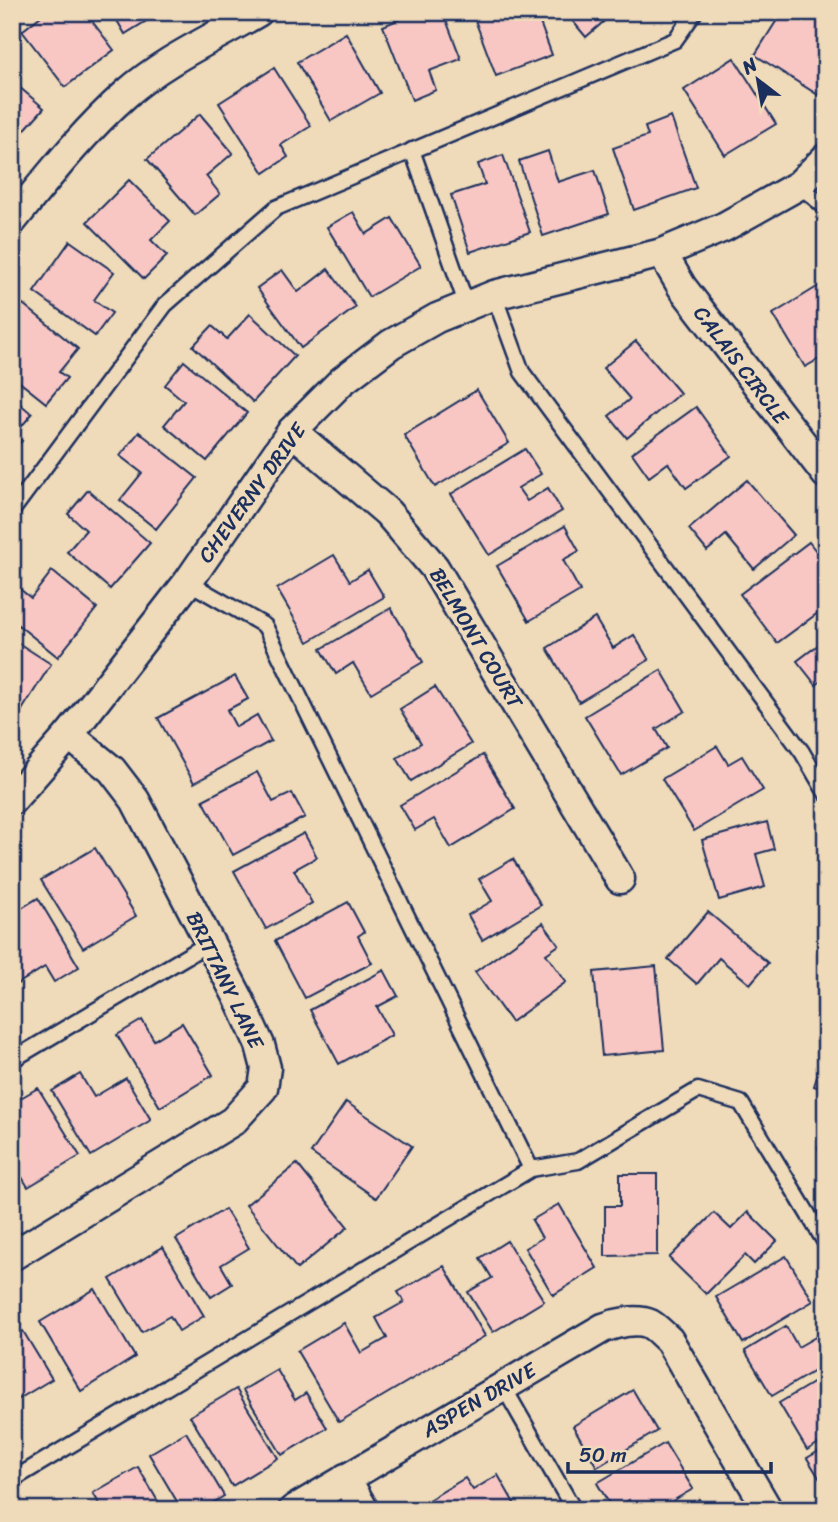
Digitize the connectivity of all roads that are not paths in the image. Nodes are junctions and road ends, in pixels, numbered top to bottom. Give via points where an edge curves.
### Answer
1 (258, 12) edge
2 (695, 12) edge
3 (412, 150) junction
4 (826, 158) edge
5 (799, 185) junction
6 (826, 208) edge
7 (12, 221) edge
8 (662, 253) junction
9 (494, 295) junction
10 (467, 306) junction
11 (292, 431) junction
12 (826, 474) edge
13 (12, 512) edge
14 (188, 582) junction
15 (69, 734) junction
16 (826, 793) edge
17 (12, 800) edge
18 (620, 878) dead end
19 (209, 943) junction
20 (12, 1060) edge
21 (531, 1169) junction
22 (826, 1244) edge
23 (12, 1256) edge
24 (503, 1386) junction
25 (346, 1478) junction
26 (12, 1480) edge
27 (293, 1510) edge
28 (364, 1510) edge
29 (575, 1510) edge
30 (768, 1510) edge

1 - 7 street via 164,66 127,94 57,166
2 - 3 lane via 675,40
3 - 10 lane
3 - 13 lane via 276,208 165,305
4 - 5 street, CHEVERNY DRIVE
5 - 6 lane
5 - 8 street, CHEVERNY DRIVE via 724,227
8 - 9 street, CHEVERNY DRIVE
8 - 12 street, CALAIS CIRCLE via 690,298
9 - 10 street, CHEVERNY DRIVE
9 - 16 lane via 522,372 802,752
10 - 11 street, CHEVERNY DRIVE via 391,344 342,381
11 - 14 street, CHEVERNY DRIVE
11 - 18 street, BELMONT COURT via 387,512 434,567
14 - 15 street, CHEVERNY DRIVE
14 - 21 lane via 265,626
15 - 17 street, CHEVERNY DRIVE
15 - 19 street, BRITTANY LANE via 112,770 135,800
19 - 20 lane
19 - 23 street, BRITTANY LANE via 260,1045 266,1068 263,1088 233,1121
21 - 22 lane via 578,1161 698,1090 741,1103
21 - 26 lane
24 - 25 street, ASPEN DRIVE
24 - 29 lane
24 - 30 street, ASPEN DRIVE via 603,1328 616,1323 649,1324 669,1340
25 - 27 street, ASPEN DRIVE
25 - 28 street

